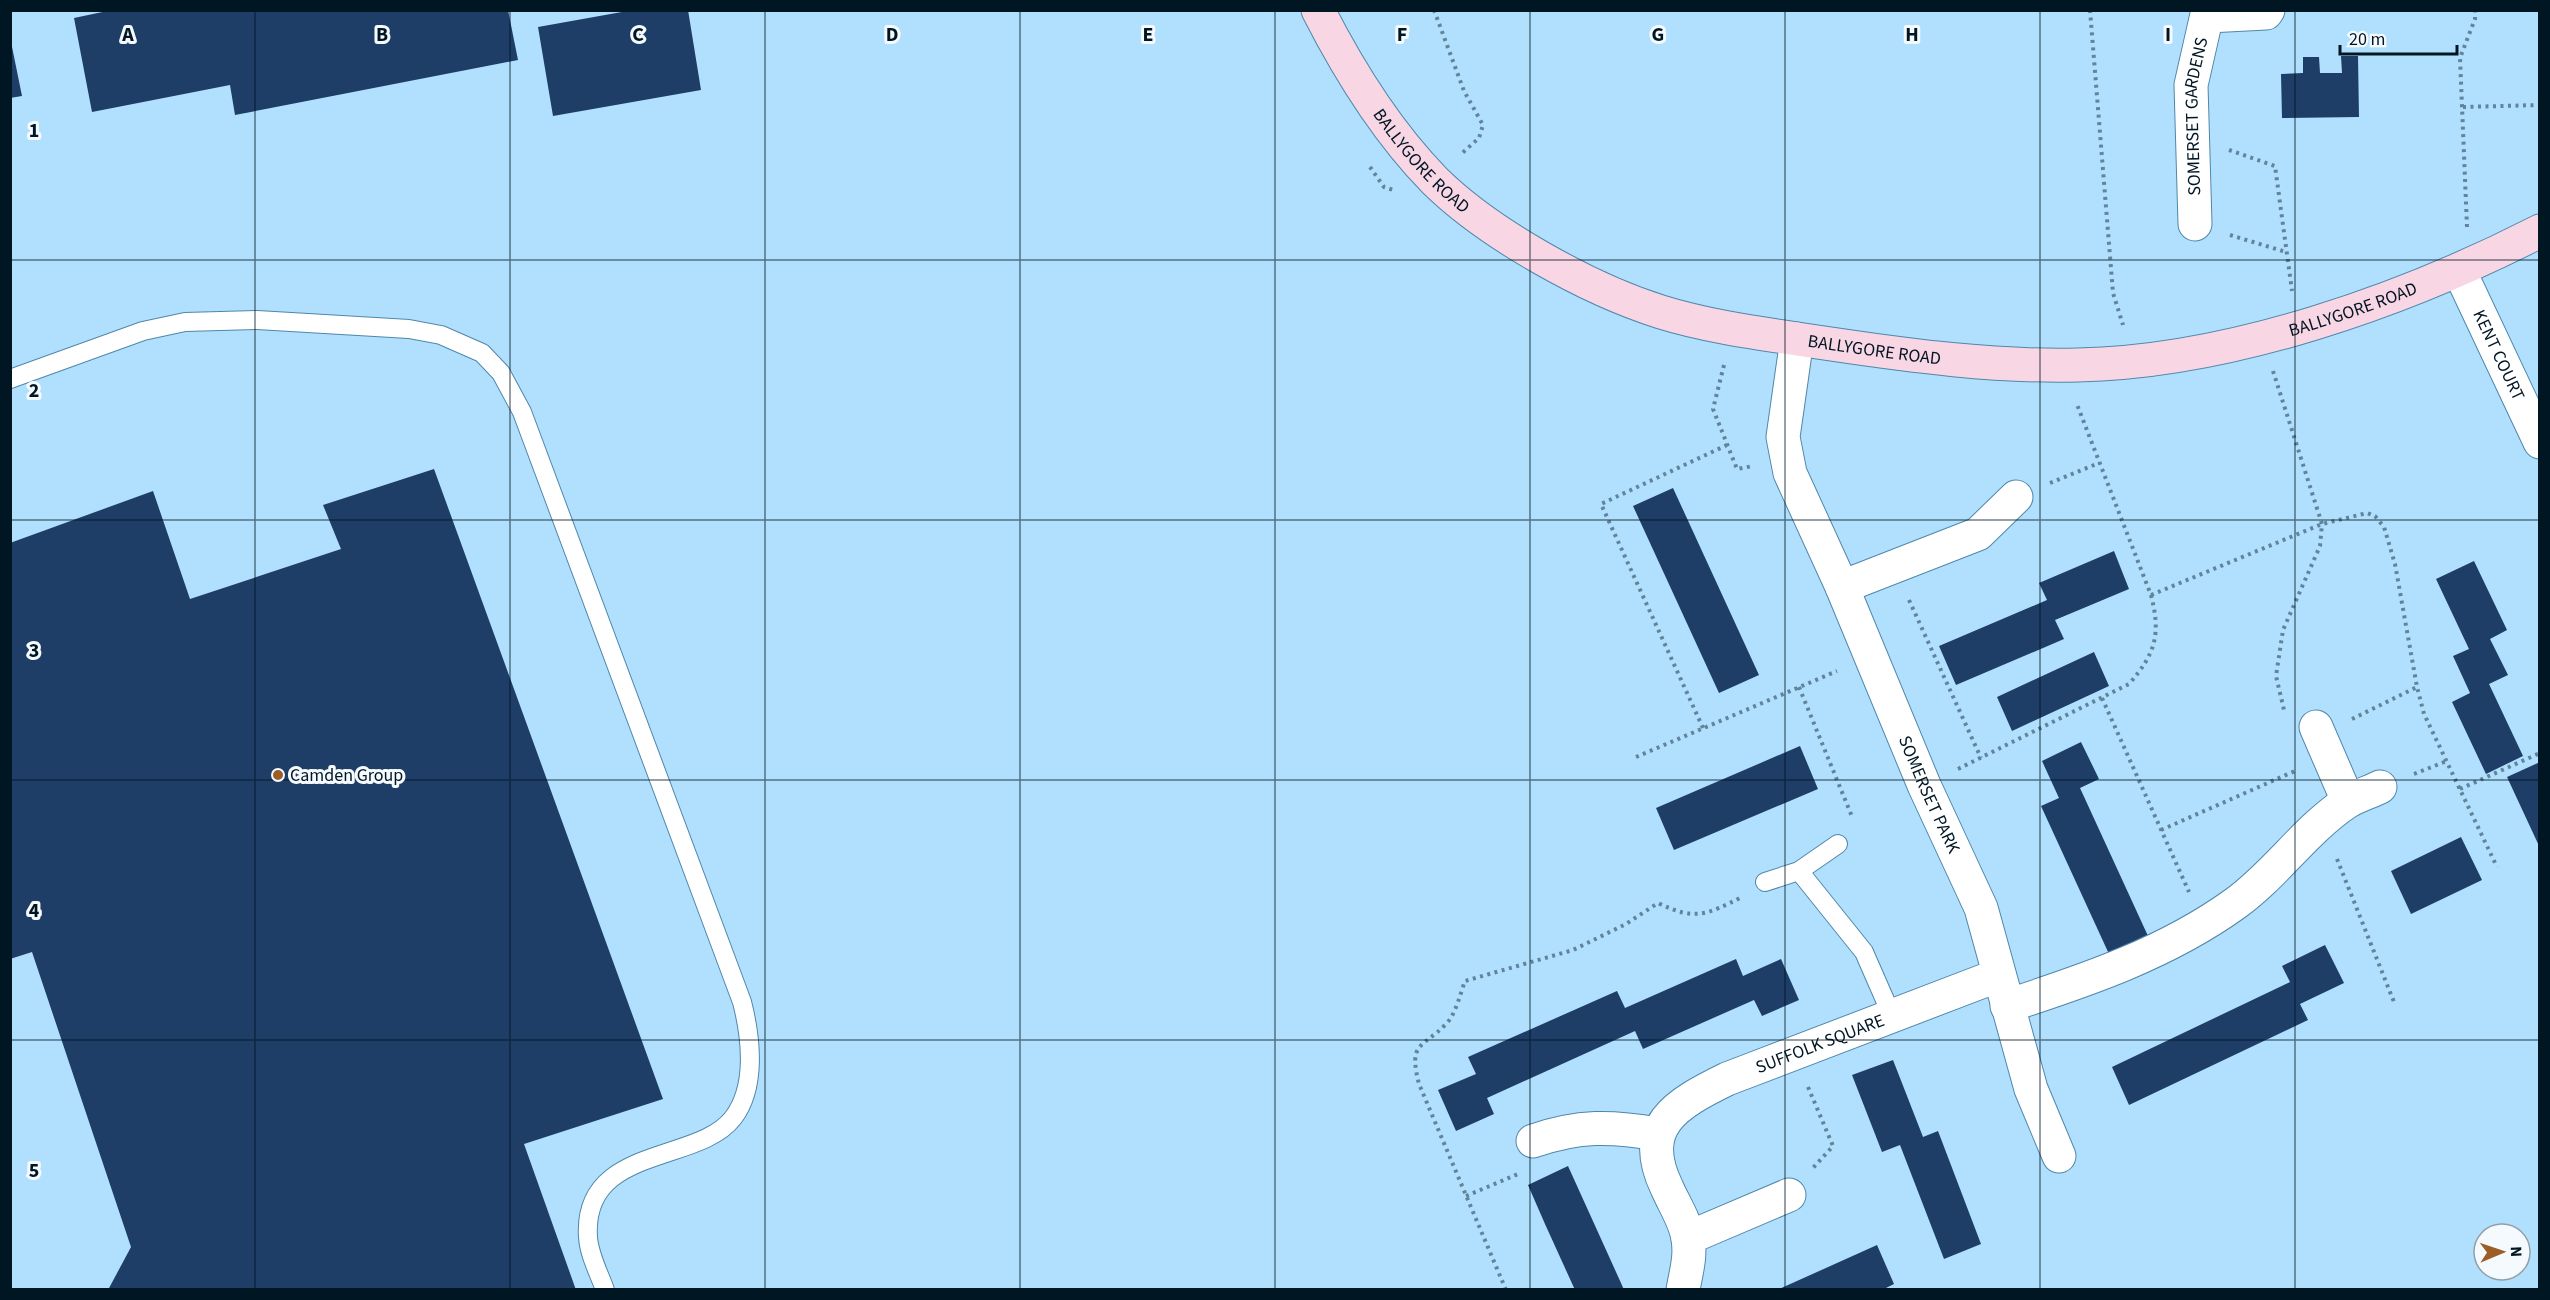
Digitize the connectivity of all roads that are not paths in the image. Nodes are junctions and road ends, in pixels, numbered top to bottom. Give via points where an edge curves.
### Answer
1 (1318, 10) edge
2 (2268, 10) edge
3 (2208, 13) edge
4 (2195, 224) road end
5 (2540, 231) edge
6 (2467, 266) junction
7 (1797, 339) junction
8 (10, 379) edge
9 (2540, 442) edge
10 (2016, 497) road end
11 (1842, 586) junction
12 (2321, 739) road end
13 (2380, 787) dead end
14 (2348, 801) junction
15 (1838, 844) road end
16 (1799, 871) junction
17 (1765, 882) road end
18 (1999, 975) junction
19 (2007, 1006) junction
20 (1892, 1016) junction
21 (1658, 1134) junction
22 (1533, 1141) road end
23 (2059, 1156) dead end
24 (1789, 1195) road end
25 (1688, 1238) junction
26 (605, 1290) edge
27 (1683, 1290) edge

1 - 7 street, BALLYGORE ROAD via 1380,114 1433,179 1492,226 1562,268 1661,312
2 - 3 street
3 - 4 street, SOMERSET GARDENS via 2191,85
5 - 6 street, BALLYGORE ROAD
6 - 7 street, BALLYGORE ROAD via 2405,292 2297,328 2134,362 2078,365 1933,358
6 - 9 street, KENT COURT
7 - 11 street, SOMERSET PARK via 1784,415 1786,460
8 - 26 lane via 164,325 257,320 441,334 482,353 508,383 742,1002 749,1032 748,1078 734,1118 712,1134 639,1162 613,1178 599,1193 591,1209 588,1235
10 - 11 street via 1978,534
11 - 18 street, SOMERSET PARK via 1924,785 1981,908
12 - 14 street
13 - 14 street
14 - 19 street via 2258,886 2204,925 2119,966
15 - 16 lane
16 - 17 lane
16 - 20 lane via 1864,952
18 - 19 street, SOMERSET PARK
18 - 20 street, SUFFOLK SQUARE
19 - 23 street, SOMERSET PARK via 2031,1089
20 - 21 street, SUFFOLK SQUARE via 1699,1092 1671,1112
21 - 22 street via 1582,1128
21 - 25 street via 1655,1151 1661,1176
24 - 25 street
25 - 27 street via 1690,1257

